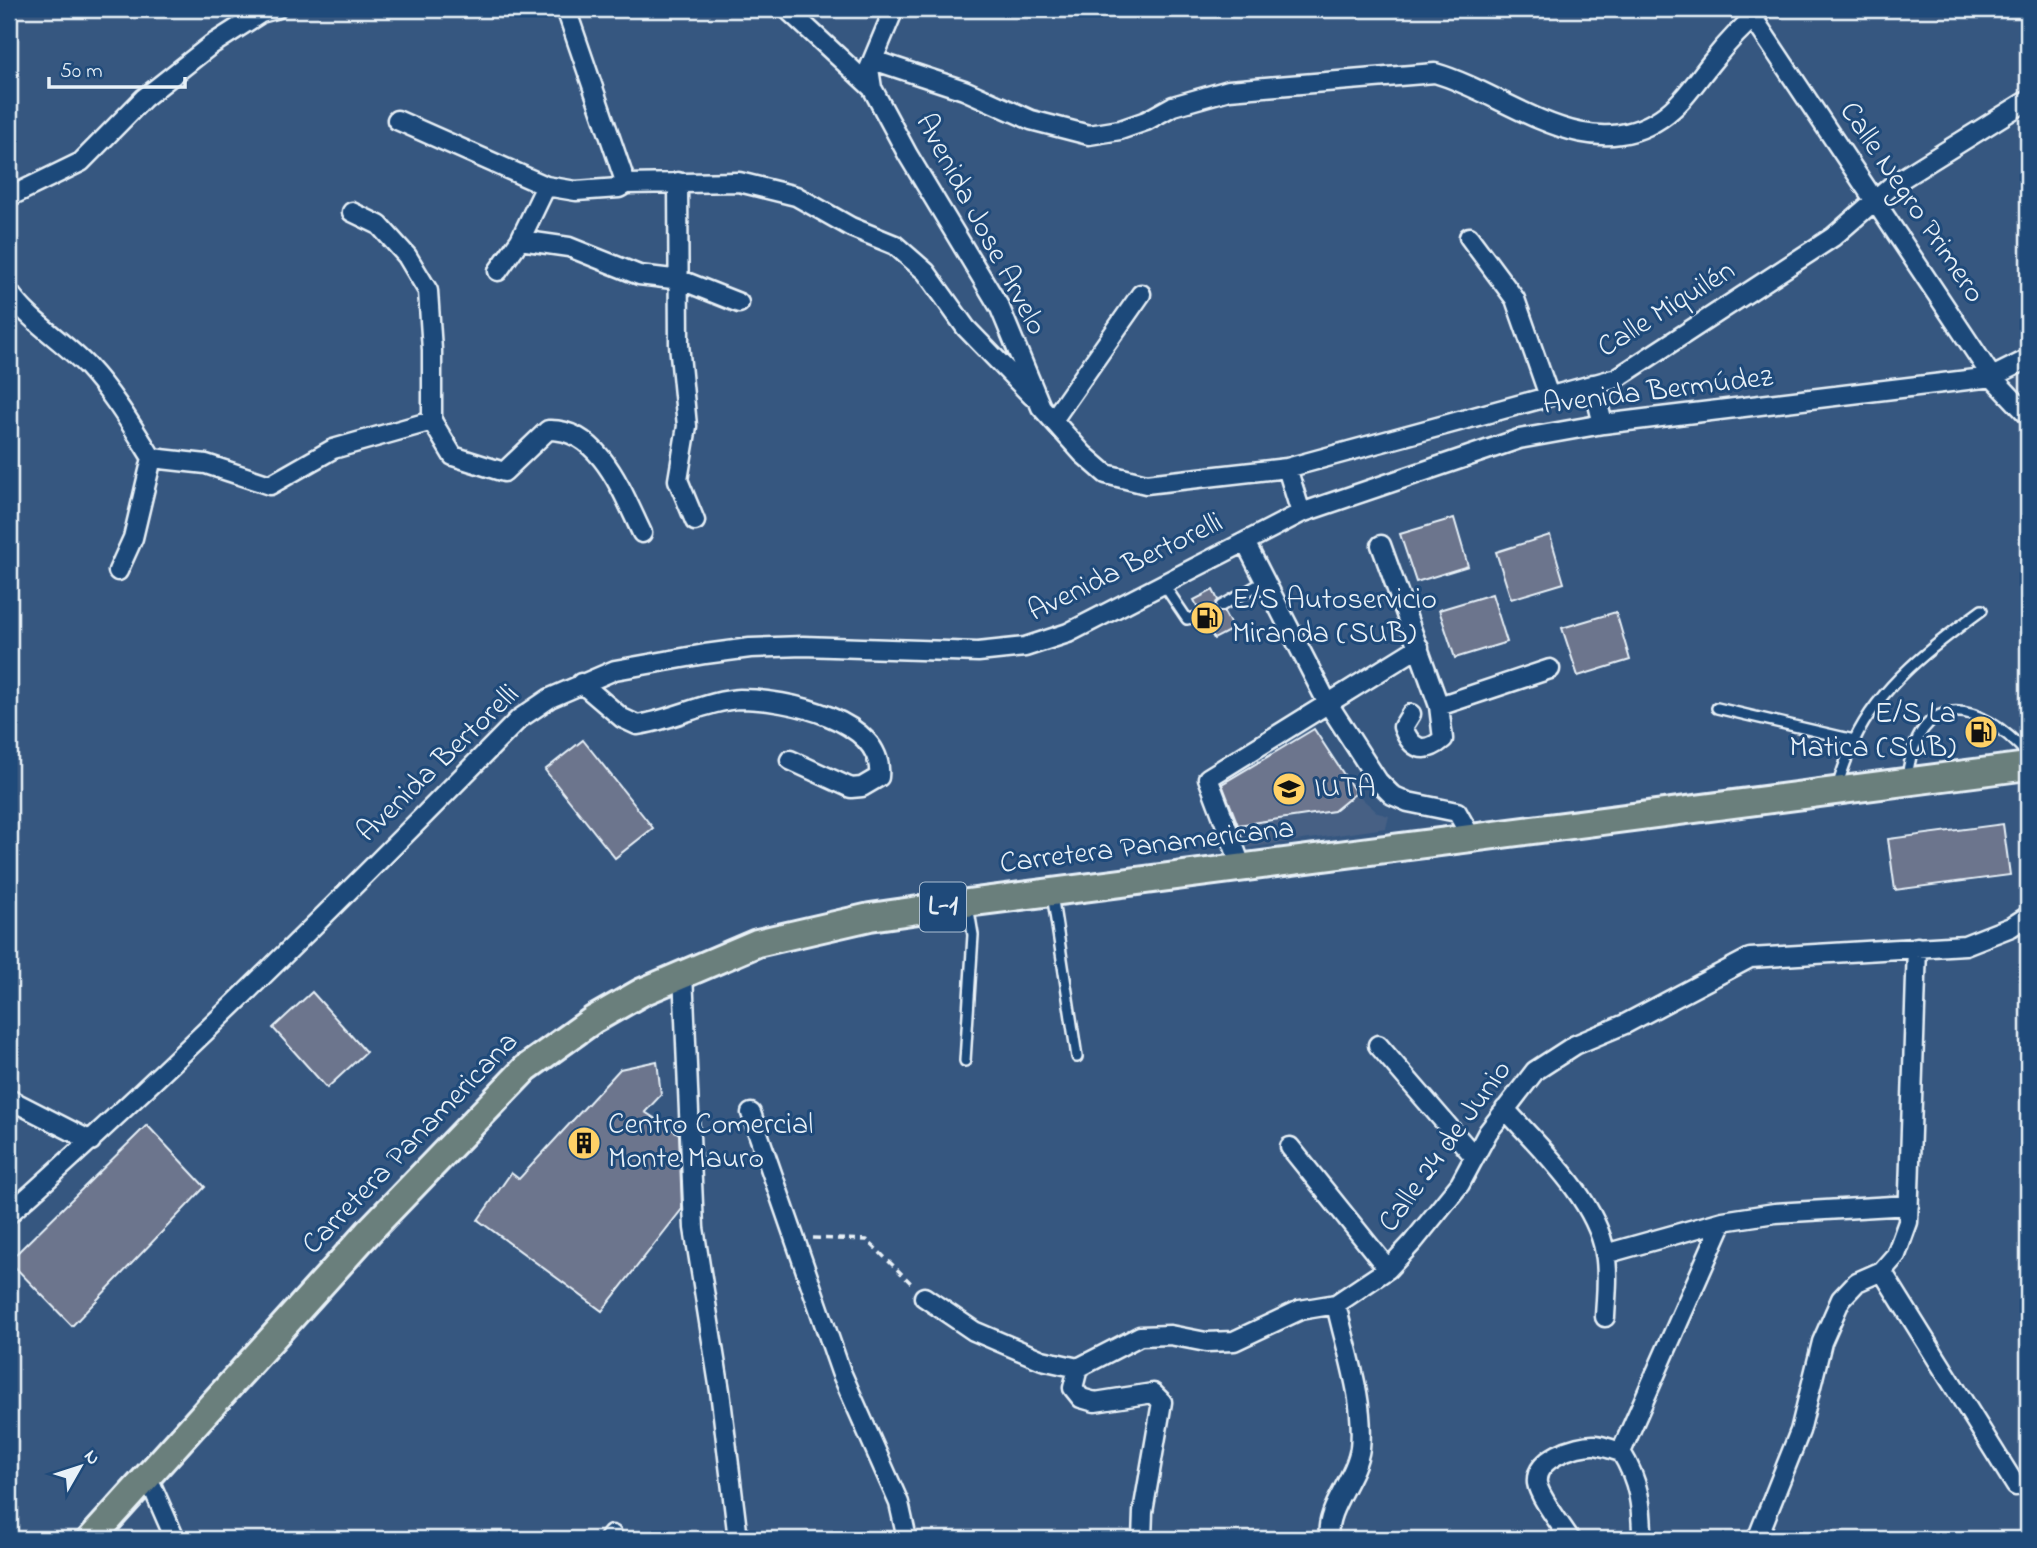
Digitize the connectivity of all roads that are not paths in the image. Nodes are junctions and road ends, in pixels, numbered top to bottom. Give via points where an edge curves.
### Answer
1 (276, 9) edge
2 (566, 9) edge
3 (787, 9) edge
4 (894, 9) edge
5 (1758, 13) edge
6 (873, 60) junction
7 (872, 88) junction
8 (2028, 100) edge
9 (397, 120) dead end
10 (678, 182) junction
11 (626, 184) junction
12 (545, 186) junction
13 (9, 197) edge
14 (1875, 198) junction
15 (352, 212) dead end
16 (1469, 237) dead end
17 (520, 240) junction
18 (498, 271) dead end
19 (681, 280) junction
20 (9, 292) edge
21 (1141, 294) dead end
22 (739, 303) dead end
23 (2028, 359) edge
24 (1992, 377) junction
25 (1593, 384) junction
26 (1549, 396) junction
27 (1047, 414) junction
28 (2028, 415) edge
29 (432, 421) junction
30 (1603, 424) junction
31 (152, 458) junction
32 (1287, 468) junction
33 (1301, 513) junction
34 (695, 521) dead end
35 (642, 533) dead end
36 (1245, 542) junction
37 (1381, 545) dead end
38 (117, 571) dead end
39 (1265, 581) junction
40 (1164, 585) junction
41 (1221, 606) dead end
42 (1982, 610) dead end
43 (1202, 616) dead end
44 (1419, 647) junction
45 (1550, 669) dead end
46 (581, 683) junction
47 (1326, 702) junction
48 (1439, 706) junction
49 (1717, 708) dead end
50 (1411, 713) dead end
51 (1854, 740) junction
52 (2028, 755) edge
53 (790, 760) dead end
54 (2028, 766) edge
55 (1907, 782) junction
56 (1835, 792) junction
57 (1472, 839) junction
58 (1242, 868) junction
59 (1052, 892) junction
60 (967, 903) junction
61 (2028, 916) edge
62 (1917, 947) junction
63 (683, 973) junction
64 (1378, 1045) dead end
65 (1077, 1057) dead end
66 (965, 1061) dead end
67 (9, 1099) edge
68 (1505, 1109) junction
69 (751, 1113) dead end
70 (91, 1141) junction
71 (1290, 1147) dead end
72 (1474, 1155) junction
73 (1909, 1205) junction
74 (9, 1214) edge
75 (1723, 1221) junction
76 (1605, 1254) junction
77 (1388, 1269) junction
78 (1882, 1271) junction
79 (924, 1297) road end
80 (1336, 1304) junction
81 (1605, 1318) dead end
82 (1077, 1368) junction
83 (1622, 1452) junction
84 (148, 1477) junction
85 (2016, 1486) dead end
86 (92, 1539) edge
87 (175, 1539) edge
88 (738, 1539) edge
89 (907, 1539) edge
90 (1142, 1539) edge
91 (1329, 1539) edge
92 (1570, 1539) edge
93 (1642, 1539) edge
94 (1757, 1539) edge

1 - 13 street via 261,13 211,45 145,97 80,162
2 - 11 street
3 - 7 street
4 - 6 street
5 - 6 street via 1661,118 1621,135 1596,136 1543,121 1460,80 1435,73 1229,90 1173,106 1120,130 1089,135 1031,120 964,90
5 - 14 street, Calle Negro Primero
6 - 7 street via 869,69
7 - 27 street, Avenida Jose Arvelo via 1000,308
8 - 14 street, Calle Miquilén
9 - 12 street
10 - 11 street
10 - 19 street
10 - 27 street via 739,182 796,196 895,245 926,272 966,328
11 - 12 street via 576,191
12 - 17 street
14 - 24 street, Calle Negro Primero
14 - 25 street, Calle Miquilén via 1833,237 1617,378
15 - 29 street via 379,225 407,256 428,291
16 - 26 street via 1515,299
17 - 18 street
17 - 19 street via 569,247 639,275
19 - 22 street
19 - 34 street via 679,344 687,426 678,480
20 - 31 street via 46,332 86,365 118,403
21 - 27 street
23 - 24 street, Avenida Bermúdez
24 - 28 street, Calle Negro Primero
24 - 30 street, Avenida Bermúdez
25 - 26 street, Calle Miquilén
25 - 30 street
26 - 32 street, Calle Miquilén
27 - 32 street, Avenida Jose Arvelo via 1095,466 1128,481 1146,484
29 - 31 street via 332,449 270,485 206,464
29 - 35 street via 453,456 504,472 548,430 566,429 586,442 614,475
30 - 33 street, Avenida Bermúdez via 1520,439
31 - 38 street via 133,538
32 - 33 street
33 - 36 street, Avenida Bertorelli
36 - 39 street
36 - 40 street, Avenida Bertorelli
37 - 44 street
39 - 41 lane
39 - 47 street
40 - 43 lane via 1187,619
40 - 46 street, Avenida Bertorelli via 1068,633 1025,647 978,652 750,648 615,670
42 - 51 lane via 1913,664 1875,705
44 - 47 street
44 - 48 street
45 - 48 street
46 - 53 street via 636,725 738,699 838,719 871,745 878,758 878,778 851,788
46 - 70 street, Avenida Bertorelli via 519,719
47 - 57 street via 1392,795 1457,812
47 - 58 street via 1208,778
48 - 50 street via 1443,739 1430,749 1419,750 1408,742 1403,727
49 - 51 lane
51 - 56 lane
52 - 55 lane via 1982,718 1944,711 1927,722 1914,743
54 - 55 main road, Carretera Panamericana / L-1
55 - 56 main road, Carretera Panamericana / L-1
56 - 57 main road, Carretera Panamericana / L-1
57 - 58 main road, Carretera Panamericana / L-1
58 - 59 main road, Carretera Panamericana / L-1
59 - 60 main road, Carretera Panamericana / L-1
59 - 65 lane
60 - 63 main road, Carretera Panamericana / L-1 via 870,917 757,943
60 - 66 lane via 973,935
61 - 62 street, Calle 24 de Junio via 1965,944
62 - 68 street, Calle 24 de Junio via 1750,958 1575,1045 1535,1071
62 - 73 street
63 - 84 main road, Carretera Panamericana / L-1 via 593,1020 526,1068 371,1229
63 - 88 street via 694,1228
64 - 72 street
67 - 70 street
68 - 72 street, Calle 24 de Junio
68 - 76 street via 1568,1180 1596,1226
69 - 89 street via 841,1372 899,1503
70 - 74 street, Avenida Bertorelli
71 - 77 street
72 - 77 street, Calle 24 de Junio via 1460,1184
73 - 75 street via 1775,1213
73 - 78 street via 1908,1222 1895,1255
75 - 76 street
75 - 83 street
76 - 81 street
77 - 80 street, Calle 24 de Junio
78 - 85 street
78 - 94 street via 1857,1282 1841,1299 1822,1342 1800,1431
79 - 82 street via 974,1331 1042,1360
80 - 82 street, Calle 24 de Junio via 1300,1310 1234,1341 1140,1336
80 - 91 street via 1360,1409 1360,1450 1328,1524
82 - 90 street via 1073,1388 1081,1398 1095,1402 1146,1392 1162,1402
83 - 92 street via 1594,1445 1567,1451 1544,1464 1537,1484
83 - 93 street via 1635,1474
84 - 86 main road, Carretera Panamericana / L-1
84 - 87 street

